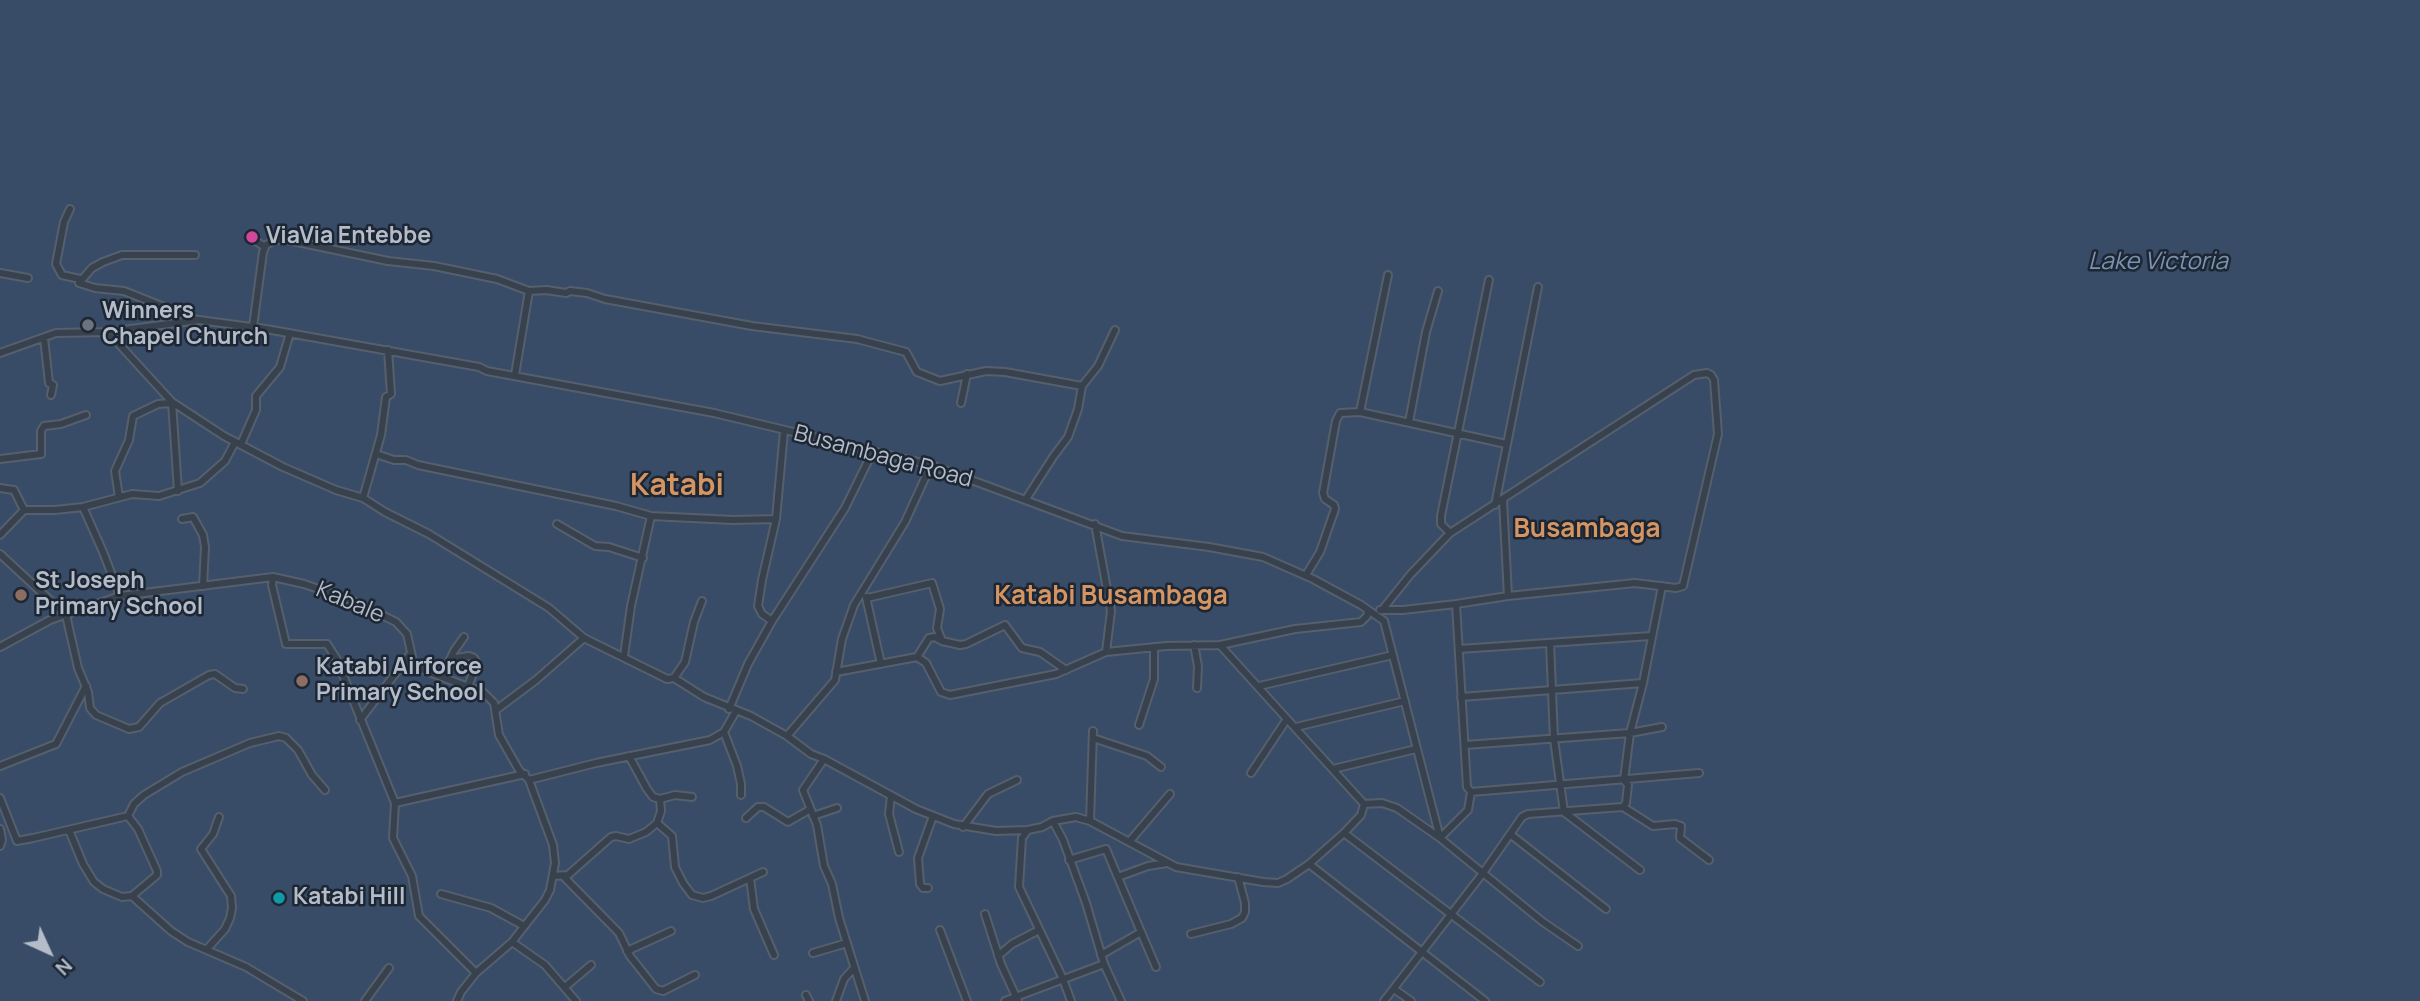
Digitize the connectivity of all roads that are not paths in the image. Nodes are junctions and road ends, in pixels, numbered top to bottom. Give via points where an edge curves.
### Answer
1 (71, 209) dead end
2 (254, 240) dead end
3 (265, 247) junction
4 (195, 255) dead end
5 (0, 273) edge
6 (1388, 275) dead end
7 (28, 278) dead end
8 (80, 279) junction
9 (1489, 280) dead end
10 (1538, 287) dead end
11 (529, 290) junction
12 (1438, 291) dead end
13 (199, 320) junction
14 (253, 327) junction
15 (1115, 330) dead end
16 (108, 332) junction
17 (290, 333) junction
18 (44, 338) junction
19 (388, 350) junction
20 (0, 353) edge
21 (967, 374) junction
22 (516, 375) junction
23 (1082, 386) junction
24 (51, 396) dead end
25 (172, 402) junction
26 (961, 403) dead end
27 (1360, 412) junction
28 (86, 415) dead end
29 (1409, 422) junction
30 (785, 432) junction
31 (1457, 433) junction
32 (238, 443) junction
33 (1506, 444) junction
34 (873, 451) junction
35 (376, 454) junction
36 (0, 459) edge
37 (931, 465) junction
38 (0, 488) edge
39 (178, 491) junction
40 (119, 497) junction
41 (363, 498) junction
42 (1026, 499) junction
43 (1503, 500) junction
44 (1495, 505) junction
45 (83, 507) junction
46 (24, 510) junction
47 (651, 516) junction
48 (182, 519) dead end
49 (776, 519) junction
50 (557, 524) dead end
51 (1095, 524) junction
52 (1450, 533) junction
53 (0, 535) edge
54 (0, 554) edge
55 (643, 558) junction
56 (1306, 575) junction
57 (273, 577) junction
58 (203, 586) junction
59 (1662, 586) junction
60 (862, 589) junction
61 (120, 596) junction
62 (1508, 596) junction
63 (867, 598) junction
64 (702, 601) dead end
65 (1456, 604) junction
66 (1382, 610) junction
67 (1368, 611) junction
68 (66, 615) junction
69 (772, 621) junction
70 (1651, 636) junction
71 (464, 638) dead end
72 (584, 638) junction
73 (942, 641) junction
74 (1550, 643) junction
75 (1194, 645) junction
76 (1220, 645) junction
77 (0, 647) edge
78 (1154, 647) junction
79 (1458, 649) junction
80 (1106, 652) junction
81 (411, 653) junction
82 (1393, 655) junction
83 (624, 656) junction
84 (917, 657) junction
85 (450, 659) junction
86 (881, 664) junction
87 (1066, 670) junction
88 (836, 672) junction
89 (442, 677) junction
90 (674, 678) junction
91 (1643, 684) junction
92 (86, 686) junction
93 (468, 686) junction
94 (1259, 686) junction
95 (1197, 688) dead end
96 (243, 689) dead end
97 (1553, 690) junction
98 (1461, 697) junction
99 (1405, 701) junction
100 (496, 710) junction
101 (732, 710) junction
102 (1287, 719) junction
103 (360, 720) junction
104 (1139, 725) dead end
105 (1296, 727) junction
106 (1662, 727) dead end
107 (724, 732) junction
108 (1630, 733) junction
109 (787, 736) junction
110 (1555, 739) junction
111 (1465, 745) junction
112 (1416, 748) junction
113 (629, 756) junction
114 (824, 759) junction
115 (0, 766) edge
116 (1161, 767) dead end
117 (1333, 769) junction
118 (1251, 773) dead end
119 (1699, 774) dead end
120 (527, 777) junction
121 (1017, 780) dead end
122 (1624, 780) junction
123 (1559, 785) junction
124 (325, 790) dead end
125 (1471, 792) junction
126 (1170, 794) dead end
127 (741, 795) dead end
128 (891, 796) junction
129 (692, 797) dead end
130 (0, 798) edge
131 (660, 799) junction
132 (395, 803) junction
133 (1364, 804) junction
134 (1623, 807) junction
135 (836, 808) dead end
136 (1563, 812) junction
137 (811, 813) junction
138 (128, 816) junction
139 (933, 816) junction
140 (219, 817) dead end
141 (746, 818) dead end
142 (1053, 821) junction
143 (1090, 821) junction
144 (657, 823) junction
145 (963, 827) junction
146 (0, 829) edge
147 (69, 830) junction
148 (1028, 830) junction
149 (1344, 833) junction
150 (1510, 834) junction
151 (1440, 838) junction
152 (1129, 842) junction
153 (0, 846) edge
154 (899, 852) dead end
155 (1069, 860) junction
156 (1709, 860) dead end
157 (1167, 863) junction
158 (1308, 864) junction
159 (1640, 870) dead end
160 (763, 872) dead end
161 (1482, 873) junction
162 (553, 876) junction
163 (563, 876) junction
164 (1118, 877) junction
165 (1238, 877) junction
166 (750, 878) junction
167 (928, 888) dead end
168 (441, 894) dead end
169 (132, 896) junction
170 (1606, 909) dead end
171 (985, 914) dead end
172 (1451, 915) junction
173 (524, 926) junction
174 (940, 930) dead end
175 (1039, 930) junction
176 (671, 931) dead end
177 (1142, 932) junction
178 (1191, 934) dead end
179 (512, 942) junction
180 (847, 943) junction
181 (1578, 946) dead end
182 (207, 949) junction
183 (626, 951) junction
184 (813, 953) dead end
185 (1422, 953) junction
186 (774, 955) dead end
187 (998, 956) junction
188 (1101, 956) junction
189 (1104, 964) junction
190 (590, 965) dead end
191 (1156, 967) dead end
192 (388, 968) dead end
193 (855, 968) junction
194 (475, 972) junction
195 (695, 975) dead end
196 (1063, 979) junction
197 (1540, 982) dead end
198 (565, 987) junction
199 (1394, 989) junction
200 (1017, 998) edge
201 (456, 1000) edge
202 (303, 1001) edge
203 (365, 1001) edge
204 (576, 1001) edge
205 (836, 1001) edge
206 (865, 1001) edge
207 (967, 1001) edge
208 (1005, 1001) edge
209 (1071, 1001) edge
210 (1121, 1001) edge
211 (1384, 1001) edge
212 (1411, 1001) edge
213 (1485, 1001) edge

1 - 8 street via 56,264 62,275
2 - 3 street
3 - 11 street via 283,239 296,241 388,261 434,265
3 - 14 street
4 - 8 street via 122,256 103,262
5 - 7 street
6 - 27 street
8 - 13 street via 82,285 124,291
9 - 31 street
10 - 33 street
11 - 21 street via 587,293 675,313 857,339 906,352 917,372 932,379
11 - 22 street
12 - 29 street
13 - 14 street, Busambaga Road
13 - 16 street, Busambaga Road
14 - 17 street, Busambaga Road
15 - 23 street via 1098,366
16 - 18 street, Busambaga Road via 56,333
16 - 25 street
17 - 19 street, Busambaga Road
17 - 32 street via 280,367 256,396 256,410
18 - 20 street, Busambaga Road
18 - 24 street
19 - 22 street, Busambaga Road
19 - 35 street via 390,394
21 - 23 street via 1005,372
21 - 26 street
22 - 30 street, Busambaga Road via 714,413
23 - 42 street via 1068,437
25 - 32 street
25 - 39 street
25 - 40 street via 133,416 130,440 115,471
27 - 29 street
27 - 56 street via 1343,412 1336,421 1323,493 1335,509 1320,552
28 - 36 street via 44,426 41,454
29 - 31 street
30 - 34 street, Busambaga Road
30 - 49 street
31 - 33 street
31 - 52 street via 1440,521
32 - 39 street via 200,483
32 - 41 street via 283,467
33 - 44 street
34 - 37 street, Busambaga Road
34 - 69 street via 845,508
35 - 41 street
35 - 47 street
37 - 42 street, Busambaga Road
37 - 60 street via 905,522
38 - 46 street via 13,490
39 - 40 street
40 - 45 street
41 - 72 street via 484,566 549,608
42 - 51 street, Busambaga Road
43 - 44 street
43 - 59 street via 1694,375 1711,374 1718,435 1684,584 1679,588
43 - 62 street
44 - 52 street
45 - 46 street
45 - 61 street
46 - 53 street
47 - 49 street
47 - 55 street
48 - 58 street via 193,517 203,535
49 - 69 street via 758,606
50 - 55 street via 595,546
51 - 56 street, Busambaga Road via 1122,536 1249,553
51 - 80 street via 1111,611
52 - 66 street
54 - 68 street
55 - 83 street
56 - 67 street, Busambaga Road
57 - 58 street, Kabale
57 - 81 street, Kabale via 351,600 396,622 407,634
57 - 103 street via 286,644 316,643 331,649
58 - 61 street, Kabale
59 - 62 street via 1635,583
59 - 70 street
60 - 63 street
60 - 88 street via 842,639
61 - 68 street, Kabale
62 - 65 street
63 - 73 street via 933,584
63 - 86 street
64 - 90 street via 685,662
65 - 66 street
65 - 79 street
66 - 67 street
67 - 76 street via 1360,622 1295,628
67 - 82 street via 1384,621
68 - 77 street, Kabale
68 - 92 street
69 - 101 street via 748,664
70 - 74 street
70 - 91 street
71 - 85 street
72 - 83 street
72 - 100 street
73 - 84 street via 929,638
73 - 87 street via 966,644 1005,625 1022,648 1040,652
74 - 79 street
74 - 97 street
75 - 76 street
75 - 78 street
75 - 95 street
76 - 94 street
78 - 80 street
78 - 104 street via 1154,679
79 - 98 street
80 - 87 street
81 - 89 street, Kabale via 421,669
81 - 103 street
82 - 94 street
82 - 99 street
83 - 90 street
84 - 86 street
84 - 87 street via 926,663 941,692 950,695
85 - 89 street
85 - 93 street via 474,658 477,664
86 - 88 street
88 - 109 street via 829,688
89 - 93 street, Kabale
90 - 101 street
91 - 97 street
91 - 108 street
92 - 96 street via 92,712 129,729 139,727 171,695 209,675
92 - 115 street via 56,744
93 - 100 street, Kabale via 489,697
94 - 102 street
97 - 98 street
97 - 110 street
98 - 111 street
99 - 105 street
99 - 112 street
100 - 120 street via 503,743
101 - 107 street
101 - 109 street
102 - 105 street
102 - 118 street
103 - 132 street
105 - 117 street
106 - 108 street
107 - 113 street via 703,742
107 - 127 street via 737,766
108 - 110 street
108 - 122 street
109 - 114 street
110 - 111 street
110 - 123 street
111 - 125 street
112 - 117 street
112 - 151 street
113 - 120 street
113 - 131 street via 647,789
114 - 128 street
114 - 137 street via 803,790
116 - 143 street via 1147,756 1093,735
117 - 133 street
119 - 122 street
120 - 132 street
120 - 162 street via 553,845
121 - 145 street via 988,794
122 - 123 street
122 - 134 street via 1628,785
123 - 125 street
123 - 136 street
124 - 138 street via 298,750 279,736 250,743 182,772 144,794
125 - 151 street via 1468,810
126 - 152 street
128 - 139 street
128 - 154 street via 889,814
129 - 131 street via 675,794
130 - 147 street via 17,841
131 - 144 street
132 - 194 street via 393,838 412,876 419,916
133 - 149 street via 1361,815
133 - 151 street via 1389,804
134 - 136 street
134 - 156 street via 1653,826 1681,826 1682,841
135 - 137 street
136 - 150 street via 1524,815
136 - 159 street
137 - 141 street via 788,822 758,807
137 - 180 street
138 - 147 street
138 - 169 street via 157,871 157,876
139 - 145 street
139 - 167 street via 918,858 920,884
140 - 182 street via 201,849 230,896 232,909 227,926
142 - 143 street via 1076,817
142 - 148 street
142 - 155 street
143 - 152 street
144 - 163 street via 629,839 611,837
144 - 166 street via 671,836 676,867 692,895 703,898
145 - 148 street
146 - 153 street
147 - 169 street via 94,882 122,897
148 - 175 street via 1022,838 1019,887
149 - 158 street
149 - 172 street
150 - 161 street
150 - 170 street
151 - 161 street
152 - 157 street
155 - 164 street via 1106,849
155 - 188 street
157 - 164 street
157 - 165 street
158 - 165 street via 1278,883
158 - 185 street
160 - 166 street
161 - 172 street
161 - 181 street
162 - 163 street
162 - 173 street via 545,900
163 - 183 street via 619,933
164 - 177 street
165 - 178 street via 1245,902 1241,918
166 - 186 street via 754,909
168 - 173 street via 491,908
169 - 182 street via 171,931
171 - 187 street
172 - 185 street
172 - 197 street
173 - 179 street
174 - 207 street
175 - 187 street
175 - 196 street
176 - 183 street
177 - 188 street
177 - 191 street
179 - 194 street
179 - 198 street via 537,958
180 - 184 street
180 - 193 street
182 - 202 street
183 - 195 street via 660,991
185 - 199 street
185 - 213 street
187 - 200 street
188 - 189 street
189 - 196 street
189 - 210 street
190 - 198 street
192 - 203 street
193 - 205 street via 844,979
193 - 206 street
194 - 201 street
196 - 200 street
196 - 209 street
198 - 204 street
199 - 211 street
199 - 212 street
200 - 208 street

